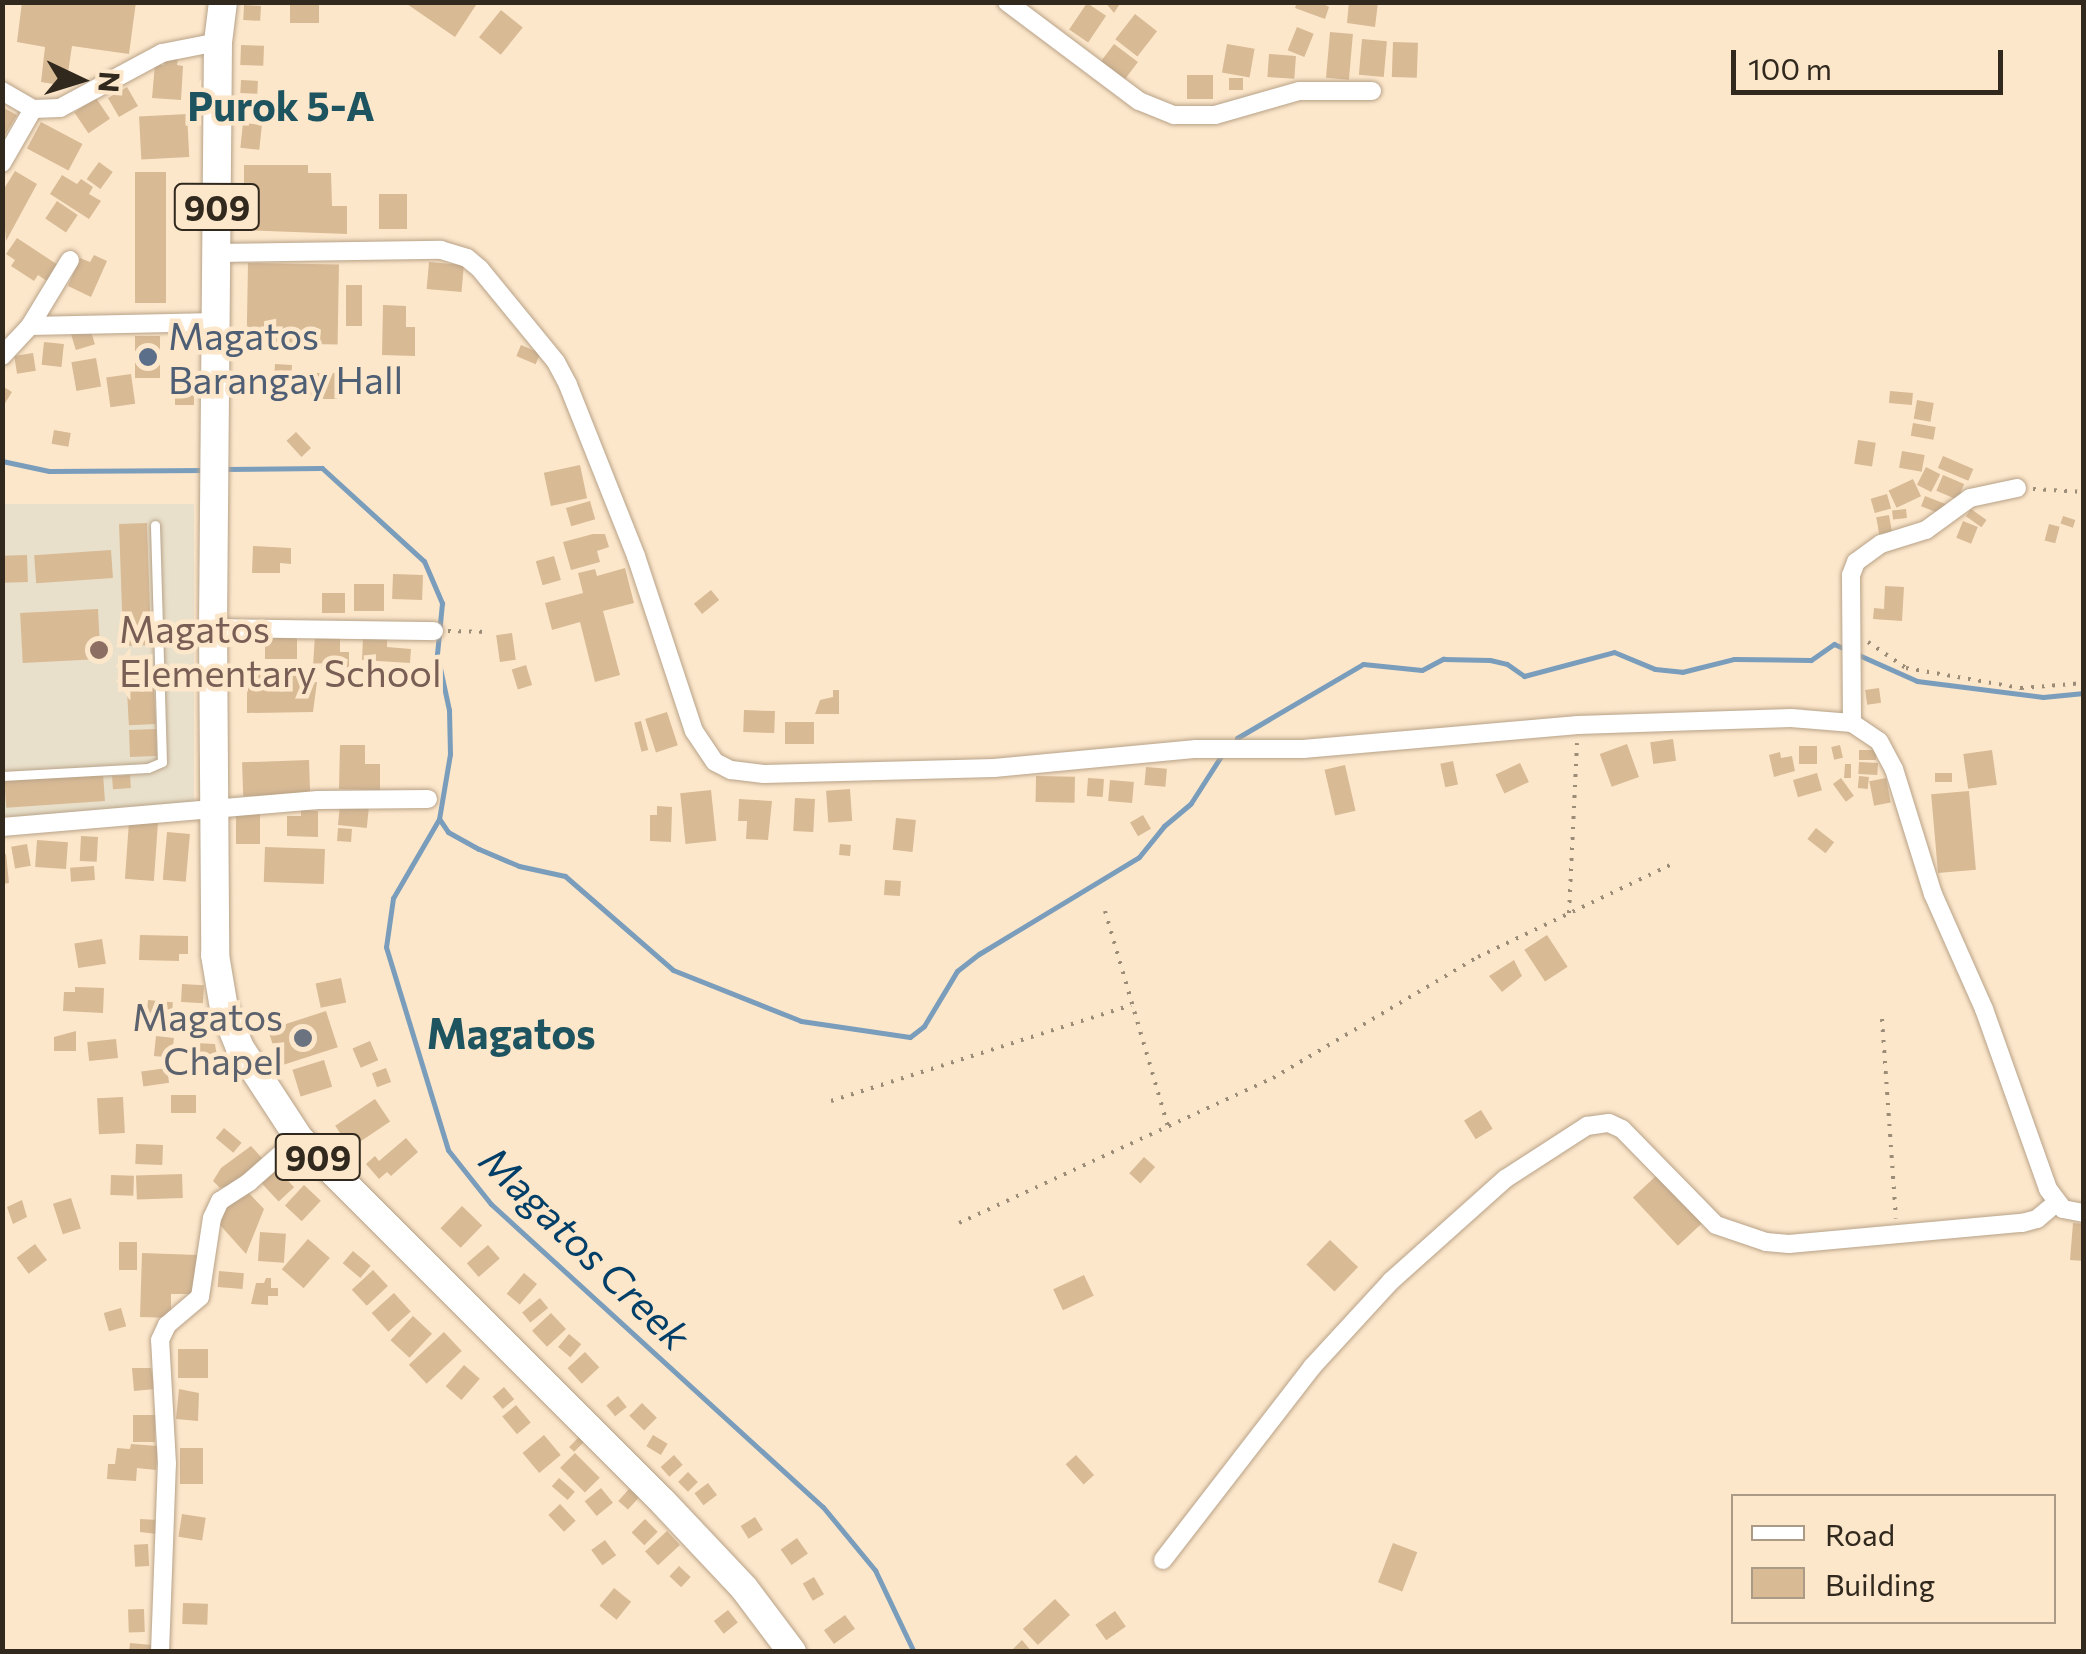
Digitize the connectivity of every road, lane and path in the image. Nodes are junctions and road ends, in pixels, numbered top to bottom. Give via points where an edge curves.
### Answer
1 (223, 2) edge
2 (1007, 2) edge
3 (1038, 13) edge
4 (218, 42) junction
5 (1372, 91) dead end
6 (2, 92) edge
7 (33, 109) junction
8 (2, 163) edge
9 (216, 253) junction
10 (70, 260) dead end
11 (216, 322) junction
12 (30, 326) junction
13 (2, 356) edge
14 (2017, 488) joint
15 (2084, 492) edge
16 (155, 525) dead end
17 (214, 628) junction
18 (434, 630) dead end
19 (459, 631) dead end
20 (1854, 631) junction
21 (488, 632) dead end
22 (2084, 683) edge
23 (1852, 722) junction
24 (1578, 725) junction
25 (2, 776) edge
26 (428, 798) dead end
27 (215, 808) junction
28 (3, 825) edge
29 (1676, 862) dead end
30 (1105, 911) dead end
31 (1569, 913) junction
32 (1131, 1006) junction
33 (1882, 1019) dead end
34 (831, 1101) dead end
35 (1168, 1130) junction
36 (299, 1138) junction
37 (2056, 1203) junction
38 (2084, 1213) edge
39 (959, 1223) dead end
40 (1897, 1236) junction
41 (1163, 1560) dead end
42 (160, 1652) edge
43 (792, 1652) edge

1 - 4 highway, 909
2 - 3 street
3 - 5 street via 1139,101 1174,115 1214,115 1299,91
4 - 7 street via 162,52 73,104
4 - 9 highway, 909
6 - 7 street
7 - 8 street
9 - 11 highway, 909
9 - 24 street via 441,250 480,269 568,385 636,556 694,731 715,762 731,770 1008,767
10 - 12 street
11 - 12 street
11 - 17 highway, 909
12 - 13 street
14 - 15 path
14 - 20 street via 1970,498 1926,530 1866,552 1851,570
16 - 25 lane via 162,762
17 - 18 street
17 - 27 highway, 909
19 - 21 path
20 - 22 path via 1906,668 2021,688
20 - 23 street
23 - 24 street
23 - 37 street via 1878,741 1894,769 1933,894 1984,1008
24 - 31 path
26 - 27 street
27 - 28 street
27 - 36 highway, 909 via 217,982 240,1048
29 - 31 path
30 - 32 path
31 - 35 path
32 - 34 path
32 - 35 path
33 - 40 path
35 - 39 path
36 - 42 street via 220,1201 208,1234 200,1297 160,1340 167,1464
36 - 43 highway, 909 via 662,1502 744,1588
37 - 38 street
37 - 40 street via 2032,1221
40 - 41 street via 1789,1244 1743,1234 1716,1224 1622,1129 1598,1122 1577,1130 1505,1178 1391,1281 1312,1367

